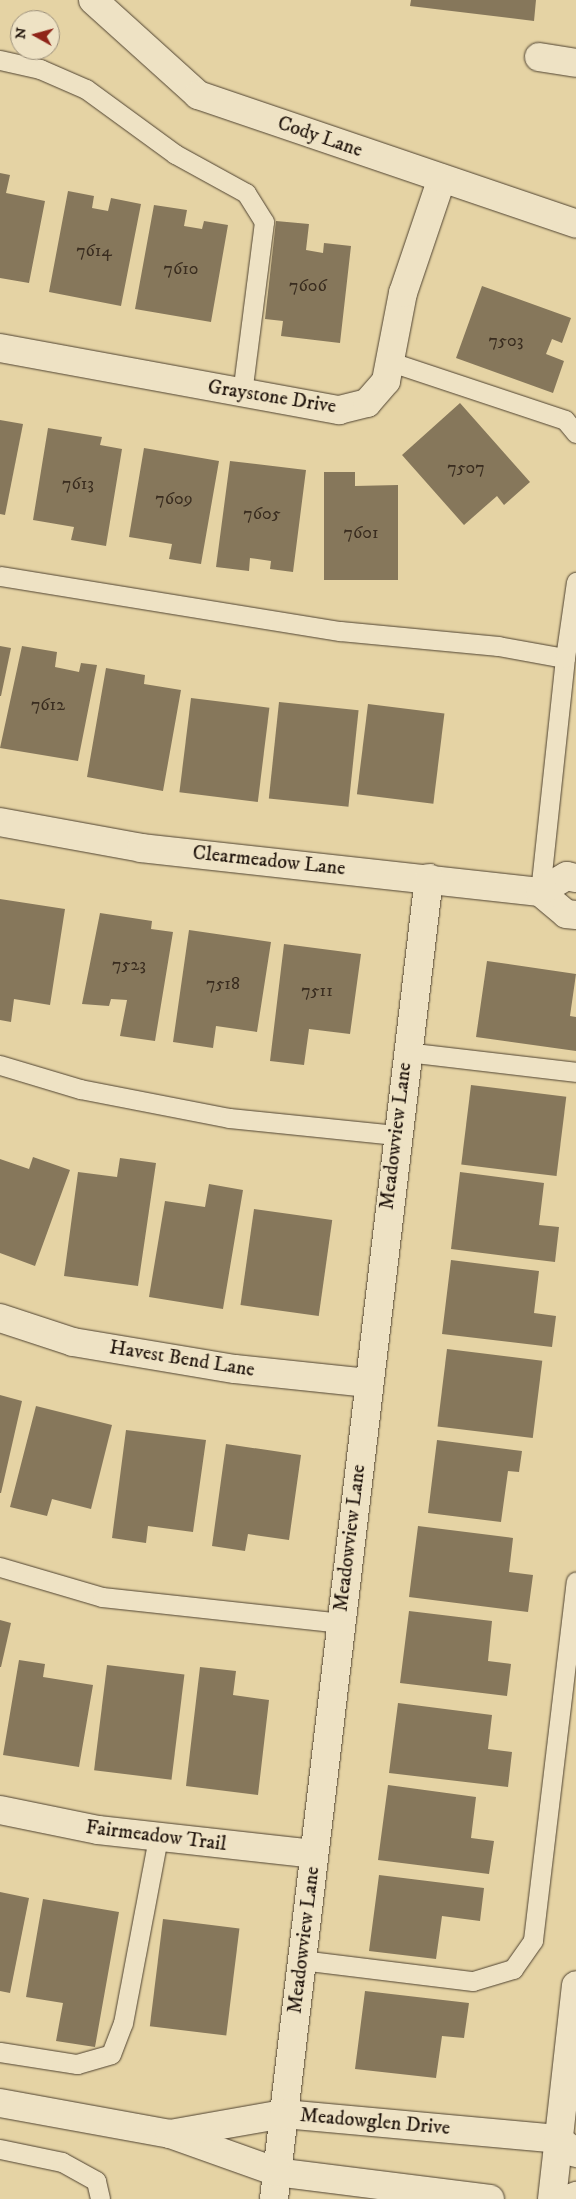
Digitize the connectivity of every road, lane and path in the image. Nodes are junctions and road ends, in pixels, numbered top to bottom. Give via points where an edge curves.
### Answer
1 (93, 0) edge
2 (539, 57) dead end
3 (0, 60) edge
4 (576, 63) edge
5 (442, 178) junction
6 (576, 224) edge
7 (0, 348) edge
8 (392, 362) junction
9 (242, 394) junction
10 (576, 432) edge
11 (0, 576) edge
12 (576, 582) edge
13 (565, 658) junction
14 (0, 822) edge
15 (429, 878) junction
16 (576, 878) edge
17 (540, 892) junction
18 (576, 915) edge
19 (406, 1052) junction
20 (0, 1065) edge
21 (576, 1072) edge
22 (396, 1135) junction
23 (0, 1318) edge
24 (368, 1383) junction
25 (0, 1567) edge
26 (576, 1582) edge
27 (340, 1623) junction
28 (0, 1810) edge
29 (158, 1837) junction
30 (314, 1854) junction
31 (301, 1960) junction
32 (576, 1985) edge
33 (0, 2052) edge
34 (0, 2103) edge
35 (284, 2114) junction
36 (170, 2134) junction
37 (567, 2146) edge
38 (0, 2150) edge
39 (277, 2172) junction
40 (576, 2196) edge
41 (100, 2199) edge
42 (274, 2199) edge
43 (490, 2199) edge
44 (552, 2199) edge
45 (569, 2199) edge

1 - 5 street, Cody Lane via 198,95
2 - 4 street
3 - 9 lane via 40,69 86,89 176,154 246,193 264,222
5 - 6 street, Cody Lane
5 - 8 street, Graystone Drive via 403,293
7 - 9 street, Graystone Drive
8 - 9 street, Graystone Drive via 386,381 367,403 339,410
8 - 10 lane via 566,420
11 - 13 lane via 340,631 498,646
12 - 13 lane
13 - 17 lane
14 - 15 street, Clearmeadow Lane via 141,848
15 - 17 street, Clearmeadow Lane
15 - 19 street, Meadowview Lane
16 - 17 street via 567,876
17 - 18 street via 566,914
19 - 21 lane
19 - 22 street, Meadowview Lane
20 - 22 lane via 80,1089 229,1118
22 - 24 street, Meadowview Lane
23 - 24 street, Havest Bend Lane via 73,1342 235,1369
24 - 27 street, Meadowview Lane
25 - 27 lane via 102,1597
26 - 31 lane via 533,1940 513,1969 472,1981
27 - 30 street, Meadowview Lane
28 - 29 street, Fairmeadow Trail
29 - 30 street, Fairmeadow Trail
29 - 33 lane via 123,2023 112,2054 77,2064
30 - 31 street, Meadowview Lane
31 - 35 street, Meadowview Lane
32 - 37 street
34 - 36 street, Meadowglen Drive
35 - 36 street, Meadowglen Drive
35 - 37 street, Meadowglen Drive
35 - 39 street, Meadowview Lane
36 - 39 street, Meadowglen Drive
37 - 44 street
38 - 41 lane via 62,2162 96,2181
39 - 42 street, Meadowview Lane
39 - 43 street, Meadowglen Drive
40 - 45 street

